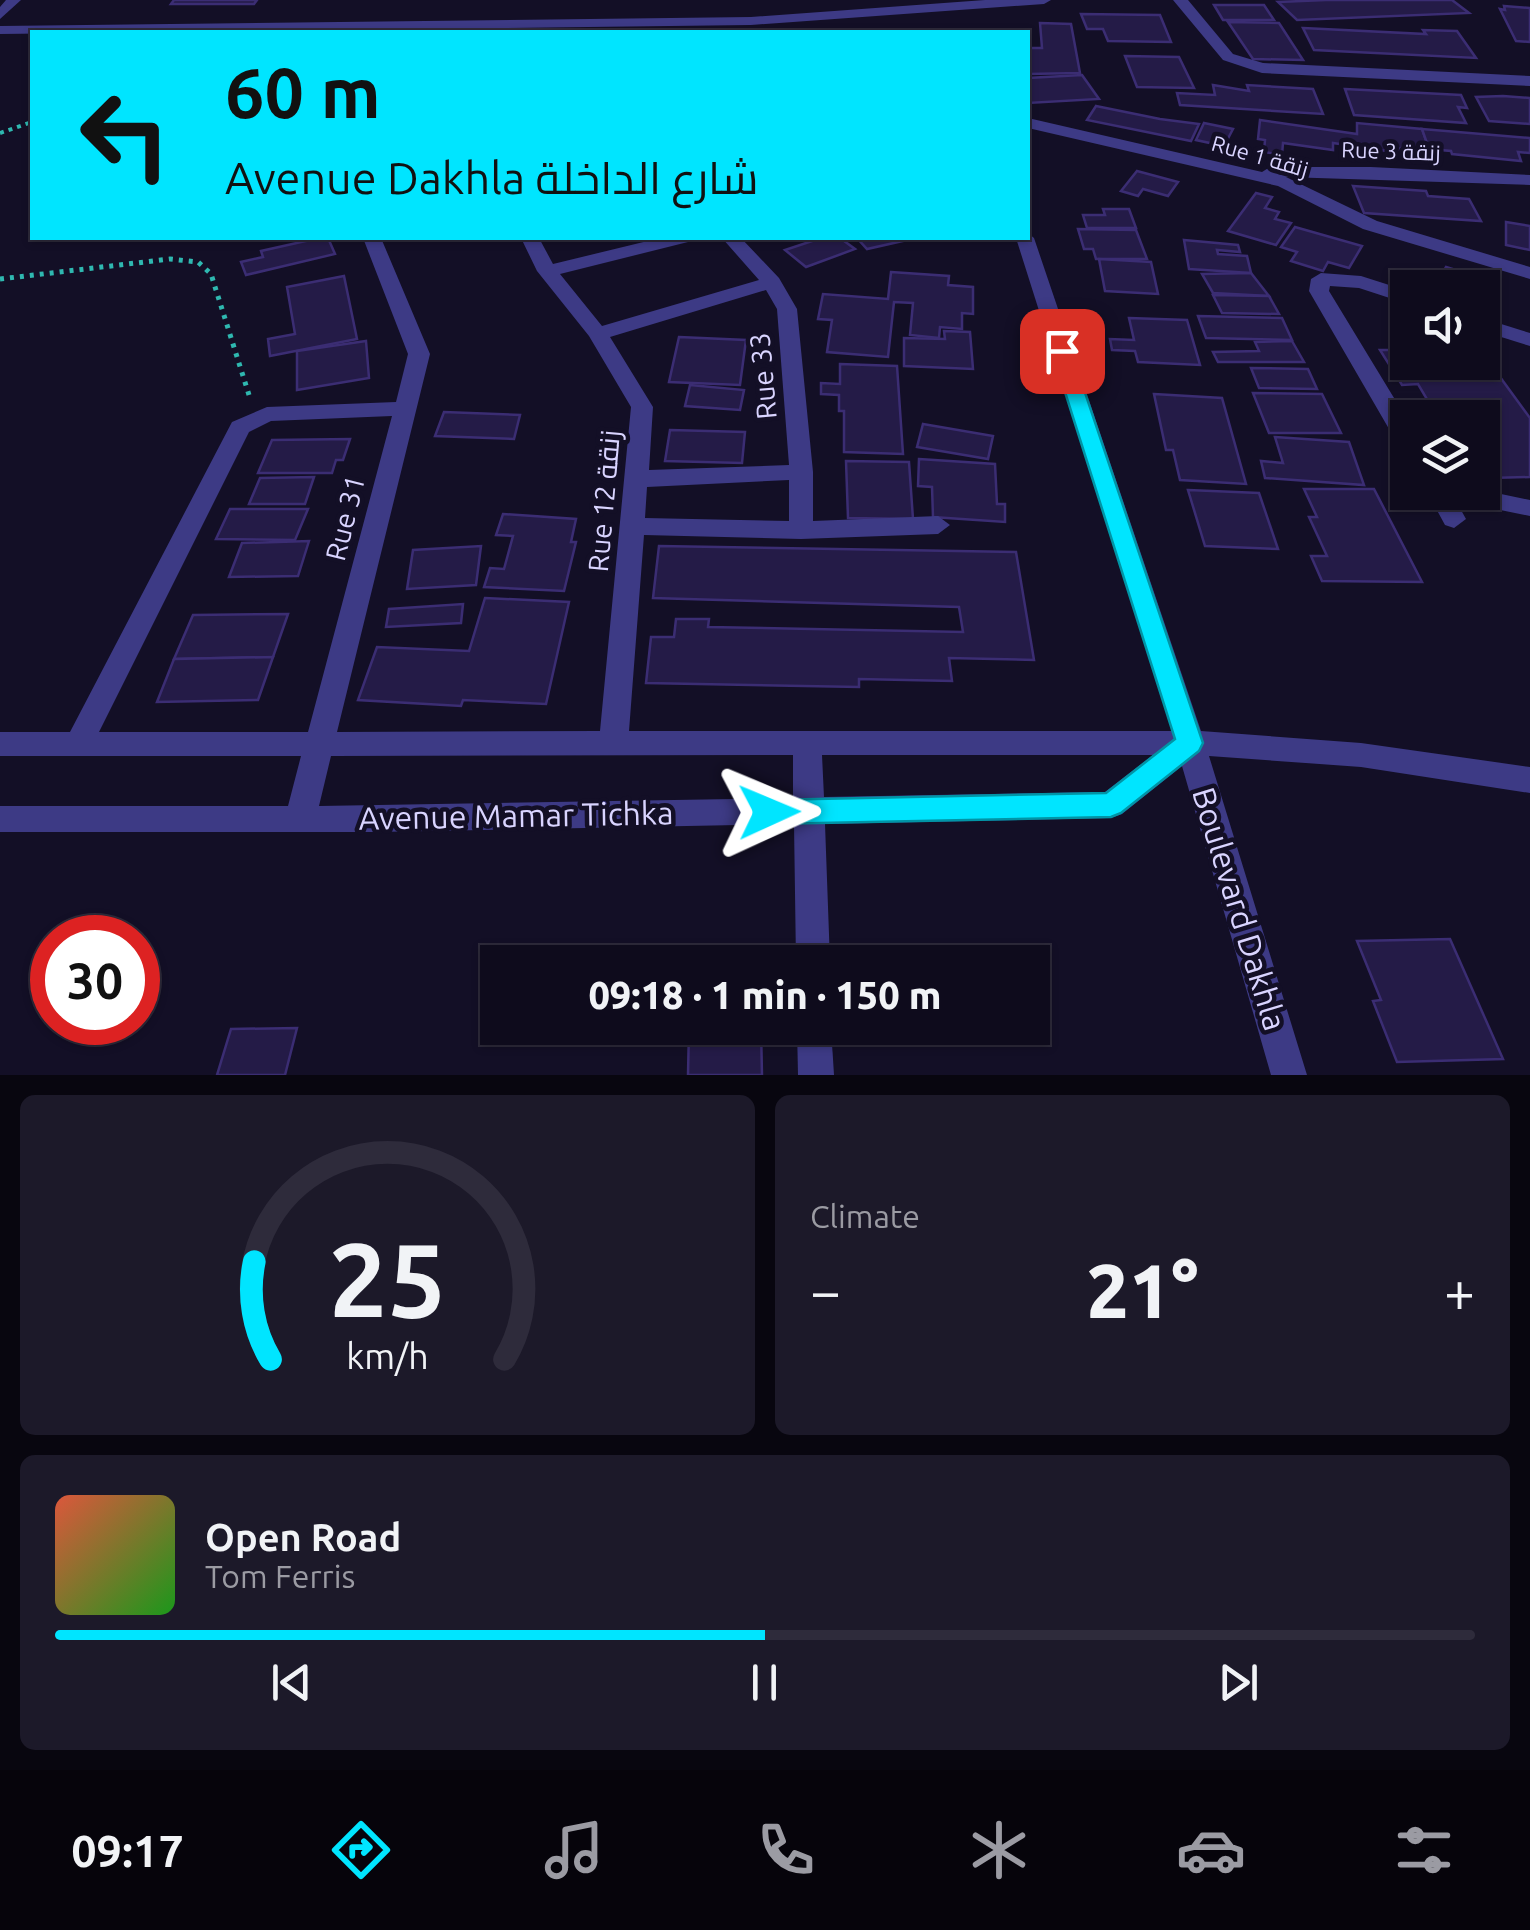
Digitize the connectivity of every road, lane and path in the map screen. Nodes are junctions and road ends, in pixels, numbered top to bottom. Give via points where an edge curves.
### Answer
1 (14, 0) edge
2 (783, 0) edge
3 (1044, 0) edge
4 (1180, 0) edge
5 (953, 9) edge
6 (0, 14) edge
7 (825, 16) junction
8 (751, 21) junction
9 (0, 30) edge
10 (698, 30) edge
11 (1530, 81) edge
12 (30, 123) edge
13 (1030, 123) edge
14 (0, 133) edge
15 (1250, 174) junction
16 (1530, 180) edge
17 (373, 240) edge
18 (531, 240) edge
19 (672, 240) edge
20 (733, 240) edge
21 (1020, 240) edge
22 (547, 271) junction
23 (1530, 273) edge
24 (0, 280) edge
25 (772, 282) junction
26 (1390, 293) edge
27 (1500, 330) edge
28 (598, 334) junction
29 (1530, 340) edge
30 (402, 409) junction
31 (1390, 411) edge
32 (256, 418) junction
33 (801, 472) junction
34 (636, 480) junction
35 (1500, 502) edge
36 (1530, 508) edge
37 (1449, 510) edge
38 (1454, 520) dead end
39 (938, 525) dead end
40 (632, 526) junction
41 (801, 530) junction
42 (614, 743) junction
43 (1190, 743) junction
44 (0, 744) edge
45 (78, 744) junction
46 (807, 744) junction
47 (320, 745) junction
48 (1530, 780) edge
49 (809, 812) junction
50 (0, 819) edge
51 (300, 819) junction
52 (813, 945) edge
53 (815, 1045) edge
54 (816, 1075) edge
55 (1289, 1075) edge

1 - 6 street
2 - 7 street
3 - 5 street
4 - 11 street via 1238,63
5 - 7 street
7 - 8 street
8 - 9 street via 558,18
8 - 10 street
12 - 14 path
13 - 15 street, Rue 1 زنقة
15 - 16 street, Rue 3 زنقة
15 - 23 street, Rue 1 زنقة via 1301,189 1370,225
17 - 30 street, Rue 31 via 419,354
18 - 22 street, Rue 12 زنقة
19 - 22 street
20 - 25 street, Rue 33
21 - 43 street, Boulevard Dakhla
22 - 28 street, Rue 12 زنقة
24 - 32 path via 170,259 198,262 211,274
25 - 28 street
25 - 33 street, Rue 33 via 787,309
26 - 31 street via 1337,278 1321,279 1319,291
27 - 29 street
28 - 34 street, Rue 12 زنقة via 642,407
30 - 32 street
30 - 47 street, Rue 31
32 - 45 street via 233,435
33 - 34 street
33 - 41 street, Rue 33
34 - 40 street, Rue 12 زنقة
35 - 36 street
37 - 38 street
39 - 41 street
40 - 41 street
40 - 42 street, Rue 12 زنقة
42 - 46 street
42 - 47 street
43 - 46 street
43 - 48 street via 1302,747
43 - 49 street, Avenue Mamar Tichka via 1111,805
43 - 55 street, Boulevard Dakhla
44 - 45 street
45 - 47 street
46 - 49 street
47 - 51 street, Rue 31
49 - 51 street, Avenue Mamar Tichka
49 - 52 street
50 - 51 street, Avenue Mamar Tichka
53 - 54 street

